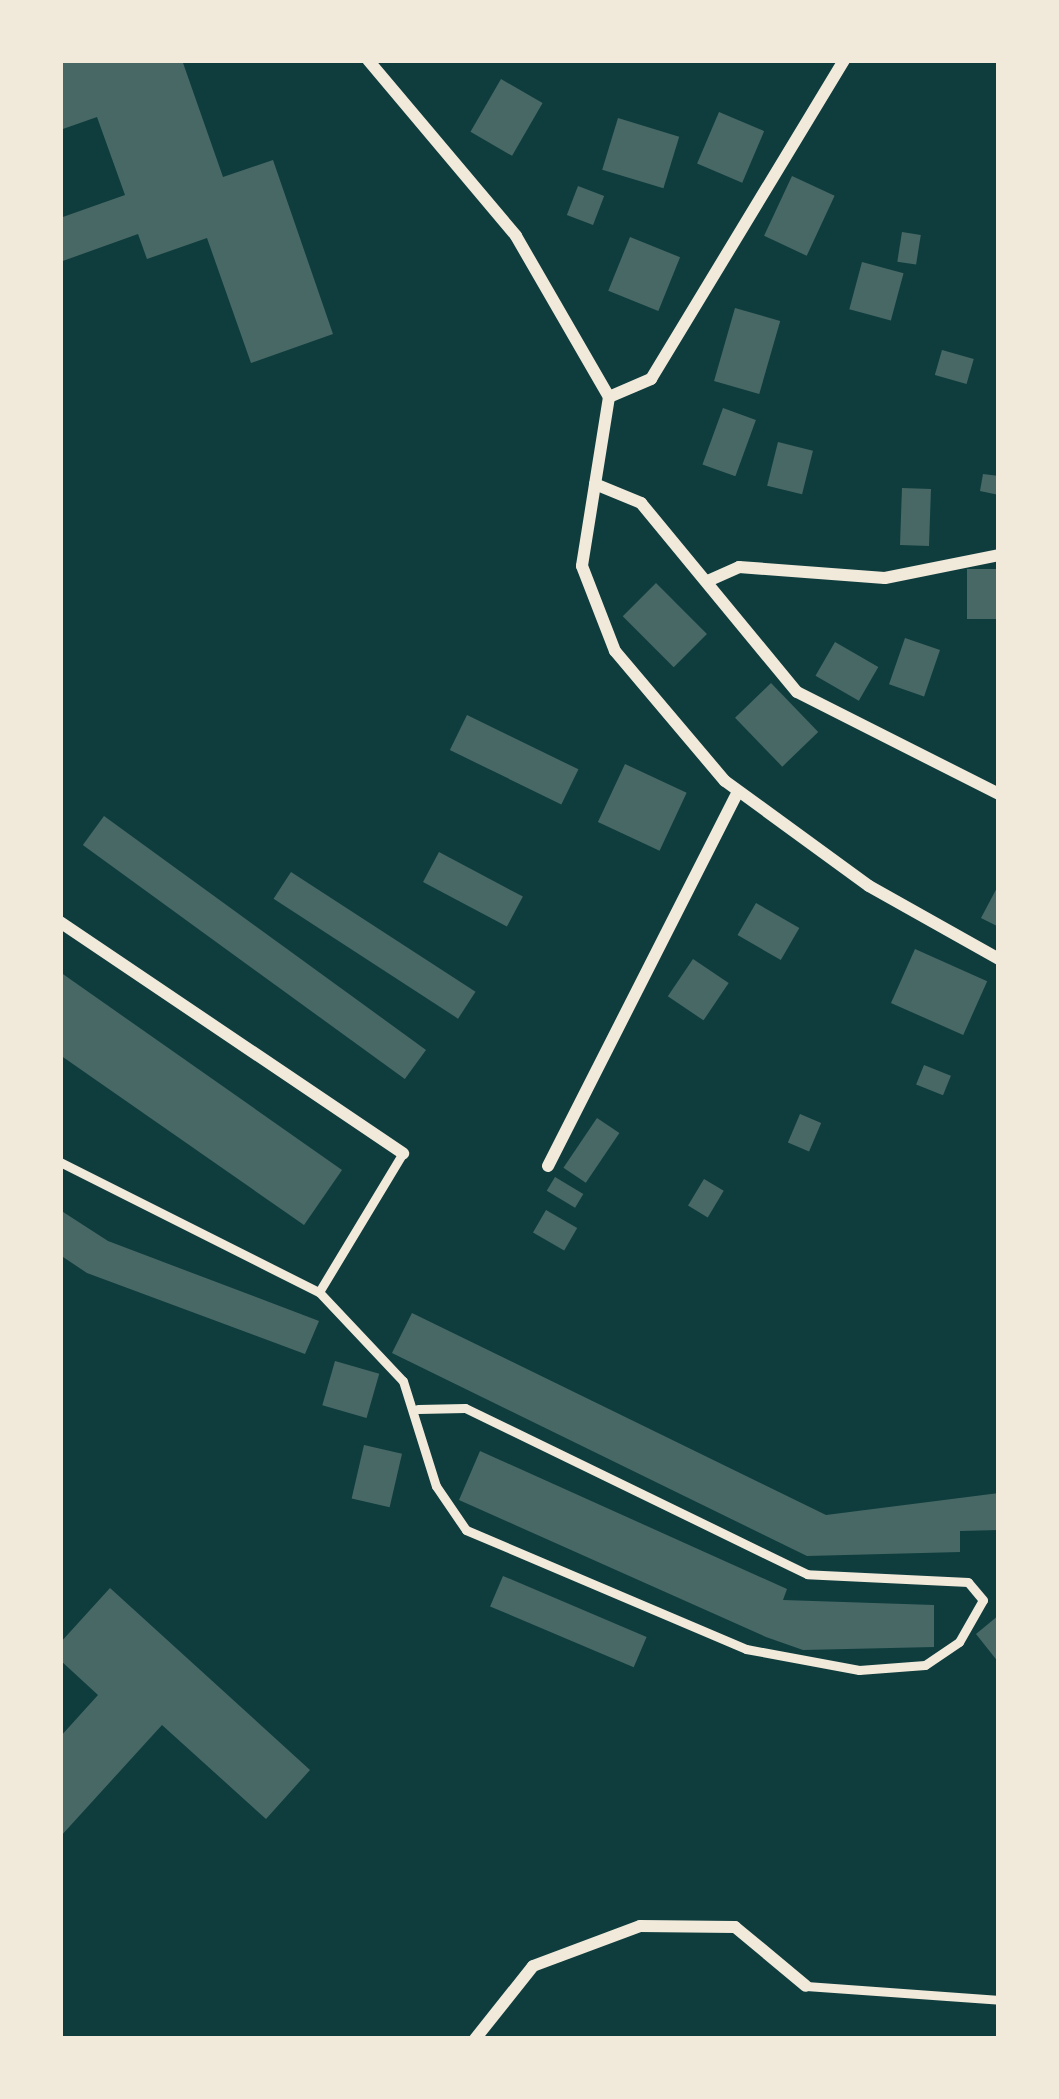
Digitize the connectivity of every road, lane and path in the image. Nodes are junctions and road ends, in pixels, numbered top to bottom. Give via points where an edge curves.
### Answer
1 (368, 60) edge
2 (844, 60) edge
3 (609, 397) junction
4 (595, 484) junction
5 (999, 555) edge
6 (710, 580) junction
7 (738, 791) junction
8 (999, 794) edge
9 (60, 922) edge
10 (999, 959) edge
11 (403, 1153) joint
12 (60, 1162) edge
13 (548, 1166) dead end
14 (319, 1292) junction
15 (418, 1409) junction
16 (806, 1986) joint
17 (999, 2000) edge
18 (475, 2039) edge

1 - 3 street via 516,236
2 - 3 street via 651,379
3 - 4 street
4 - 6 street via 641,502
4 - 7 street via 582,566 615,650
5 - 6 street via 885,578 739,566
6 - 8 street via 797,692
7 - 10 street via 869,886
7 - 13 street
9 - 11 street
11 - 14 lane
12 - 14 lane
14 - 15 lane via 371,1340
15 - 15 lane via 436,1486 466,1530 746,1648 859,1670 925,1665 959,1642 982,1600 968,1582 807,1574 465,1408
16 - 17 lane
16 - 18 street via 735,1927 640,1926 533,1966

